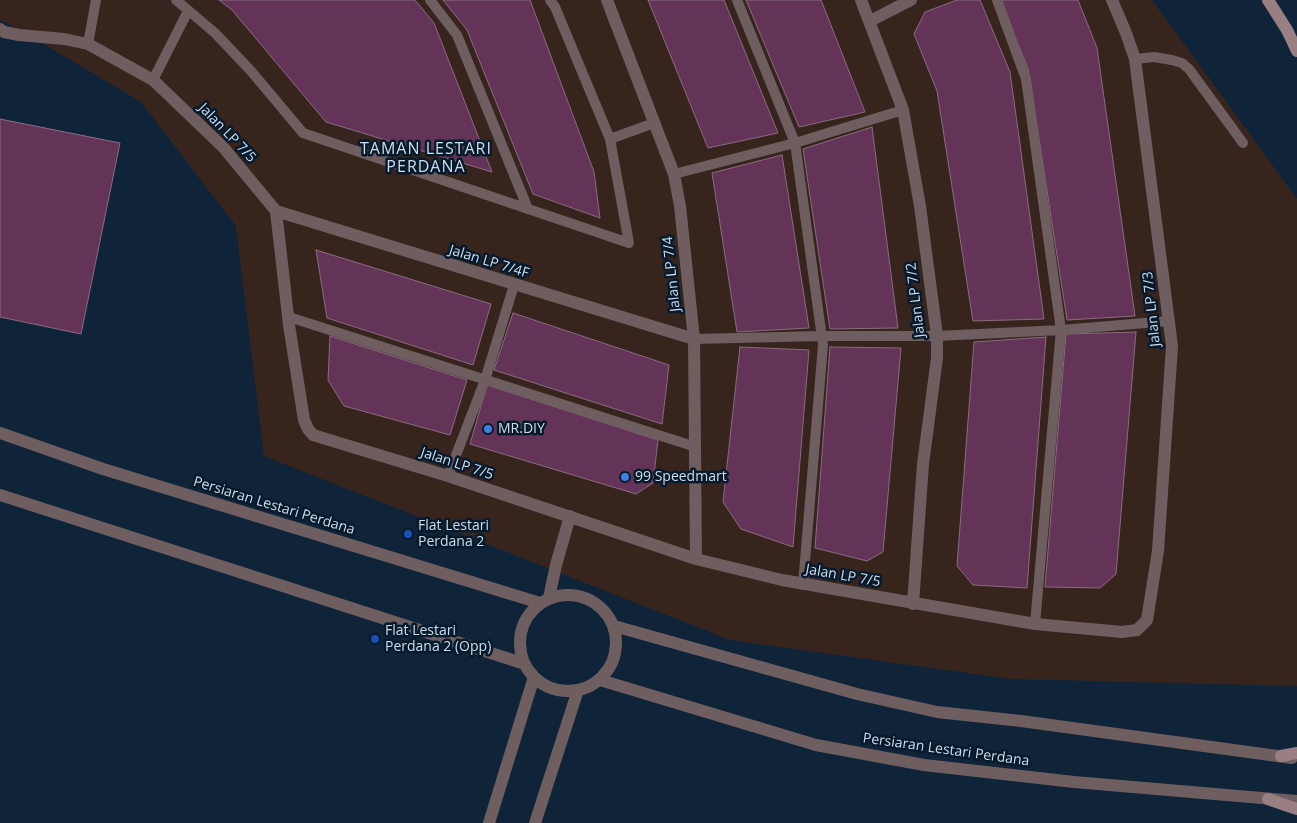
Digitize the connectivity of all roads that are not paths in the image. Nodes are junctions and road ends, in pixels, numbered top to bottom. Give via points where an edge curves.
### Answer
1 (96, 0) edge
2 (176, 0) edge
3 (430, 0) edge
4 (550, 0) edge
5 (606, 0) edge
6 (737, 0) edge
7 (861, 0) edge
8 (911, 0) edge
9 (997, 0) edge
10 (1112, 0) edge
11 (1268, 0) edge
12 (188, 11) junction
13 (870, 22) junction
14 (0, 29) edge
15 (88, 44) junction
16 (1297, 51) edge
17 (1135, 59) junction
18 (153, 80) junction
19 (903, 110) junction
20 (654, 123) junction
21 (610, 139) junction
22 (1243, 143) dead end
23 (795, 144) junction
24 (674, 174) junction
25 (528, 209) junction
26 (276, 211) junction
27 (514, 285) junction
28 (289, 317) junction
29 (1169, 321) junction
30 (1061, 330) junction
31 (822, 336) junction
32 (937, 336) junction
33 (694, 339) junction
34 (485, 380) junction
35 (0, 433) edge
36 (696, 447) junction
37 (448, 476) junction
38 (0, 495) edge
39 (570, 516) junction
40 (696, 559) junction
41 (803, 585) junction
42 (544, 601) junction
43 (913, 604) junction
44 (1147, 620) joint
45 (1035, 624) junction
46 (614, 626) junction
47 (525, 664) junction
48 (534, 676) junction
49 (600, 680) junction
50 (578, 690) junction
51 (1297, 754) edge
52 (1281, 756) junction
53 (1297, 758) edge
54 (1268, 799) junction
55 (1297, 802) edge
56 (1297, 809) edge
57 (489, 823) edge
58 (535, 823) edge

1 - 15 lane
2 - 12 lane
3 - 25 lane via 456,35
4 - 21 lane
5 - 20 street, Jalan LP 7/4
6 - 23 lane
7 - 13 street, Jalan LP 7/2
8 - 13 street
9 - 30 lane via 1026,79
10 - 17 street, Jalan LP 7/3
11 - 16 main road
12 - 18 lane
12 - 25 lane via 215,33 252,72 303,133
13 - 19 street, Jalan LP 7/2
14 - 15 street, Jalan LP 7/5 via 19,36
15 - 18 street, Jalan LP 7/5
17 - 22 lane via 1154,57 1182,63
17 - 29 street, Jalan LP 7/3
18 - 26 street, Jalan LP 7/5 via 223,147
19 - 23 lane
19 - 32 street, Jalan LP 7/2 via 920,206
20 - 21 lane
20 - 24 street, Jalan LP 7/4
21 - 25 lane via 630,243
23 - 24 lane
23 - 31 lane
24 - 33 street, Jalan LP 7/4
26 - 27 street, Jalan LP 7/4F
26 - 28 street, Jalan LP 7/5
27 - 33 street, Jalan LP 7/4F
27 - 34 lane
28 - 34 lane
28 - 37 street, Jalan LP 7/5 via 304,420 314,435
29 - 30 lane
29 - 44 street, Jalan LP 7/3 via 1172,346 1158,551
30 - 32 lane
30 - 45 lane
31 - 32 lane
31 - 33 lane
31 - 41 lane
32 - 43 street, Jalan LP 7/2 via 923,464
33 - 36 street, Jalan LP 7/4
34 - 36 lane
34 - 37 lane
35 - 42 street, Persiaran Lestari Perdana via 103,468
36 - 40 street, Jalan LP 7/4
37 - 39 street, Jalan LP 7/5
38 - 47 street
39 - 40 street, Jalan LP 7/5
39 - 42 street
40 - 41 street, Jalan LP 7/5
41 - 43 street, Jalan LP 7/5
42 - 46 street via 573,594 586,598 598,604
42 - 47 street via 528,615 521,631 520,648
43 - 45 street, Jalan LP 7/5
44 - 45 street, Jalan LP 7/5 via 1137,630 1122,632
46 - 49 street via 615,655
46 - 52 street via 857,694 937,712
47 - 48 street
48 - 50 street via 554,689
48 - 57 street
49 - 50 street
49 - 54 street, Persiaran Lestari Perdana via 816,745 924,765
50 - 58 street
51 - 52 main road
52 - 53 street
54 - 55 street, Persiaran Lestari Perdana
54 - 56 main road

